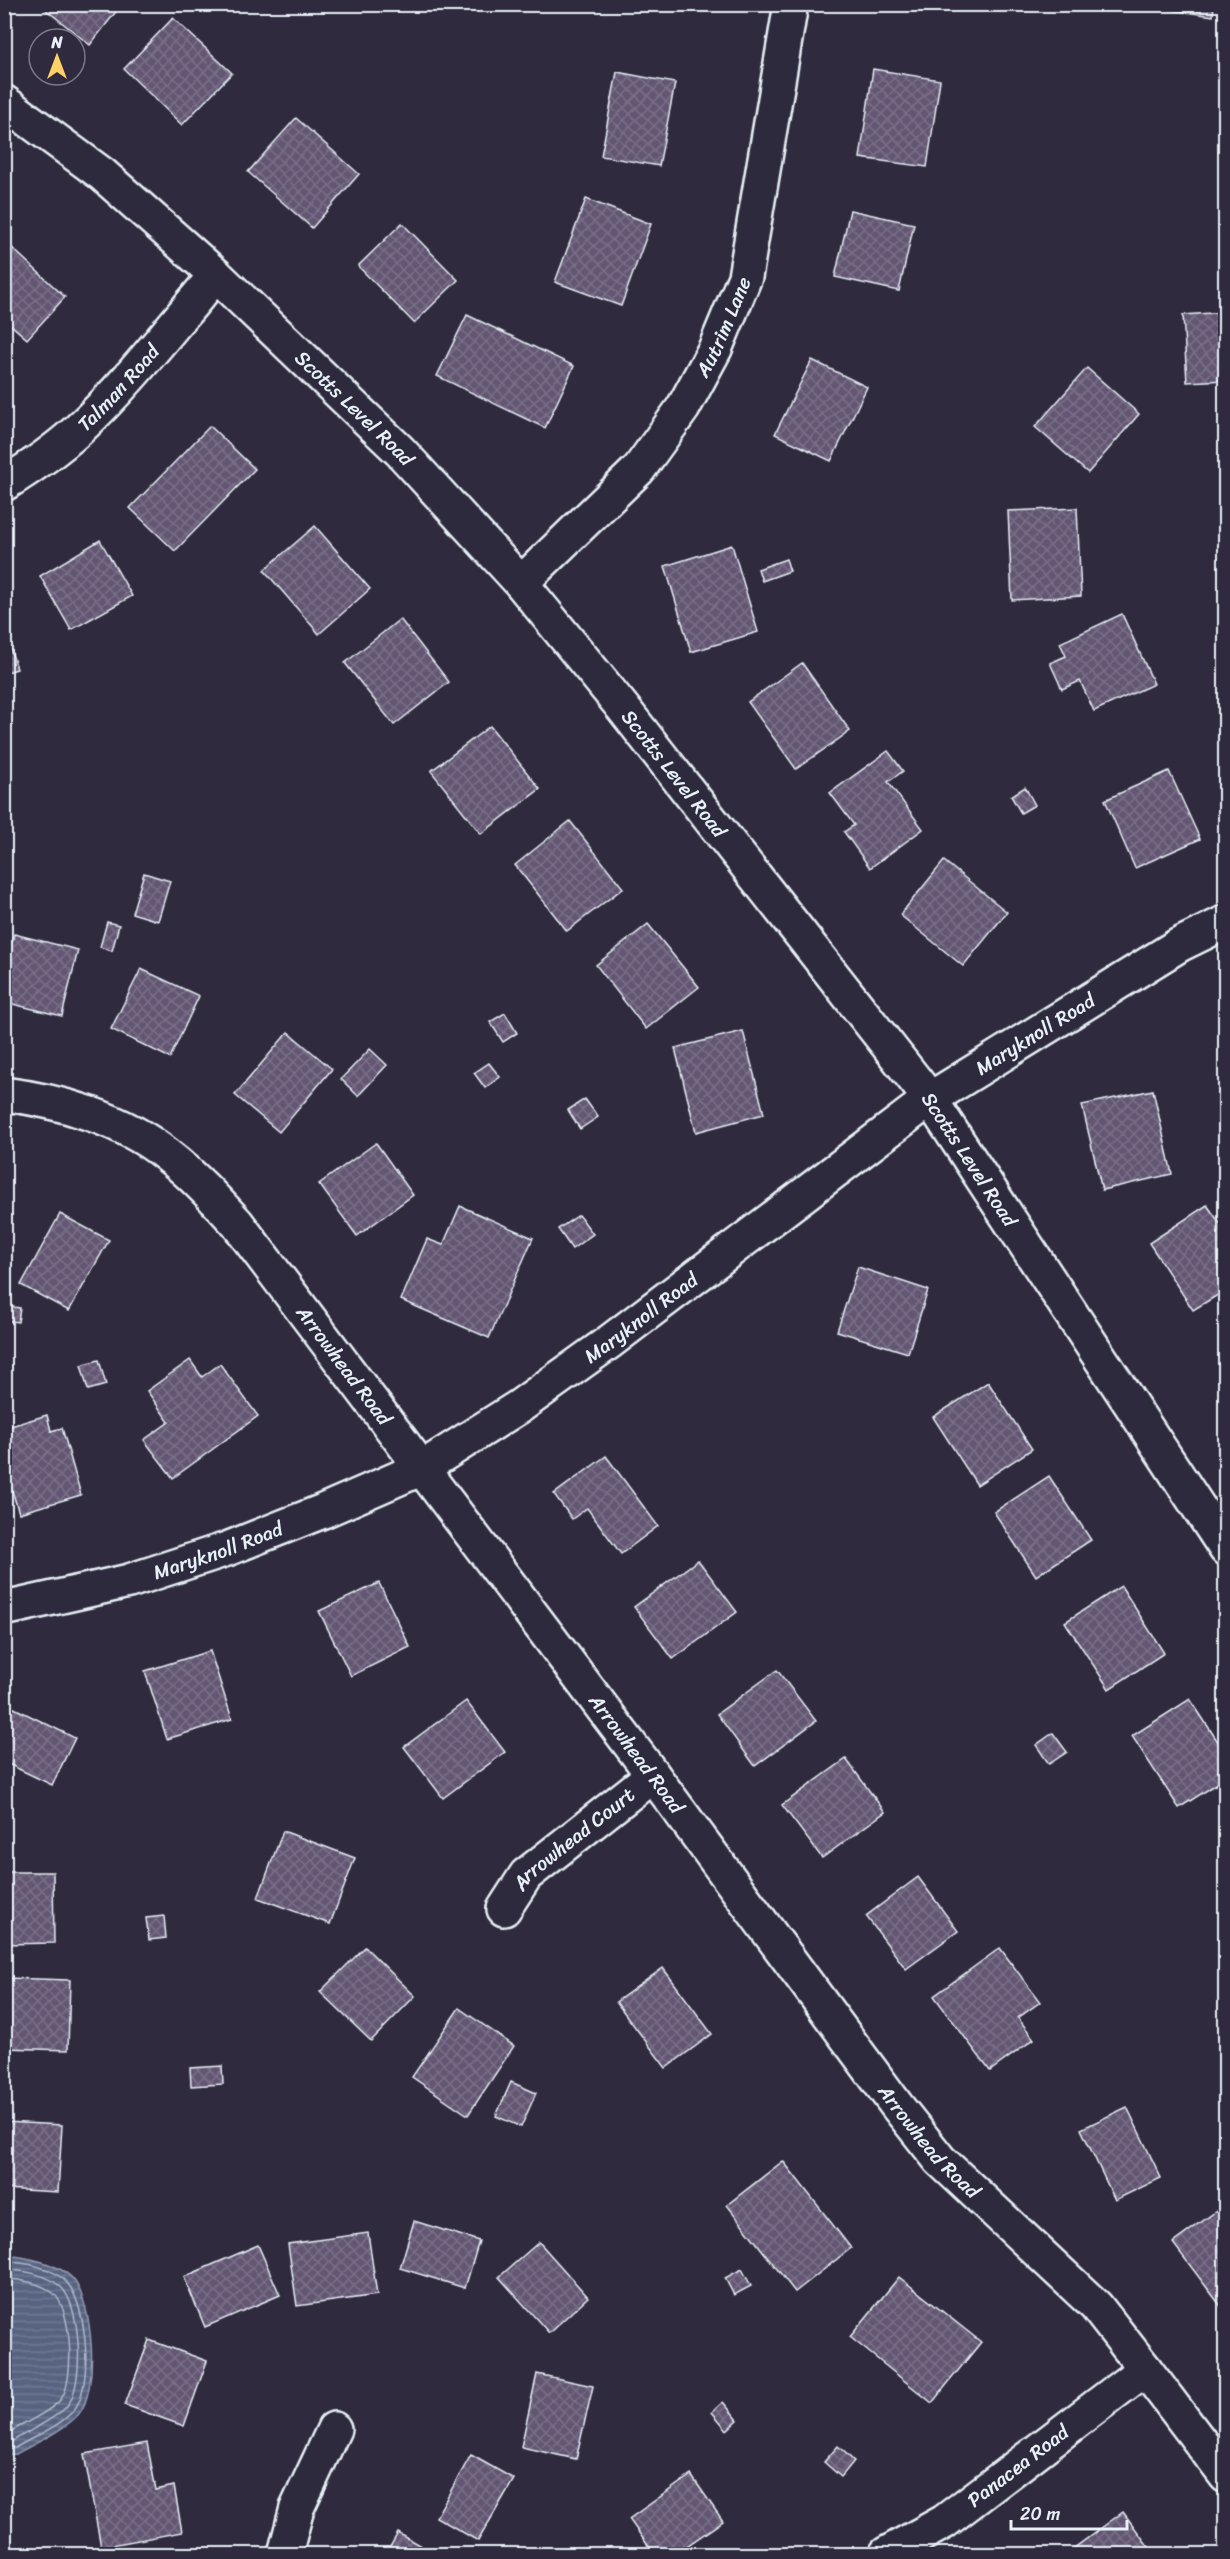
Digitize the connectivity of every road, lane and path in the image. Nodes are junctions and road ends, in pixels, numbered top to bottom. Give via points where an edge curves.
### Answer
1 (791, 4) edge
2 (4, 102) edge
3 (216, 275) junction
4 (4, 484) edge
5 (521, 583) junction
6 (1226, 922) edge
7 (4, 1094) edge
8 (930, 1099) junction
9 (422, 1468) junction
10 (1226, 1549) edge
11 (4, 1609) edge
12 (653, 1775) junction
13 (504, 1909) dead end
14 (1145, 2369) junction
15 (334, 2429) dead end
16 (1226, 2476) edge
17 (285, 2554) edge
18 (886, 2554) edge

1 - 5 street, Autrim Lane via 745,277 715,349 683,408 639,469
2 - 3 street, Scotts Level Road via 102,174
3 - 4 street, Talman Road via 79,429 41,461
3 - 5 street, Scotts Level Road via 400,451
5 - 8 street, Scotts Level Road
6 - 8 street, Maryknoll Road via 1160,957
7 - 9 street, Arrowhead Road via 80,1110 124,1128 174,1160 237,1223
8 - 9 street, Maryknoll Road via 599,1349 520,1406
8 - 10 street, Scotts Level Road
9 - 11 street, Maryknoll Road via 227,1549 129,1581
9 - 12 street, Arrowhead Road
12 - 13 street, Arrowhead Court via 526,1875
12 - 14 street, Arrowhead Road via 940,2160 1096,2306
14 - 16 street, Arrowhead Road
14 - 18 street, Panacea Road via 944,2522
15 - 17 street via 297,2508

